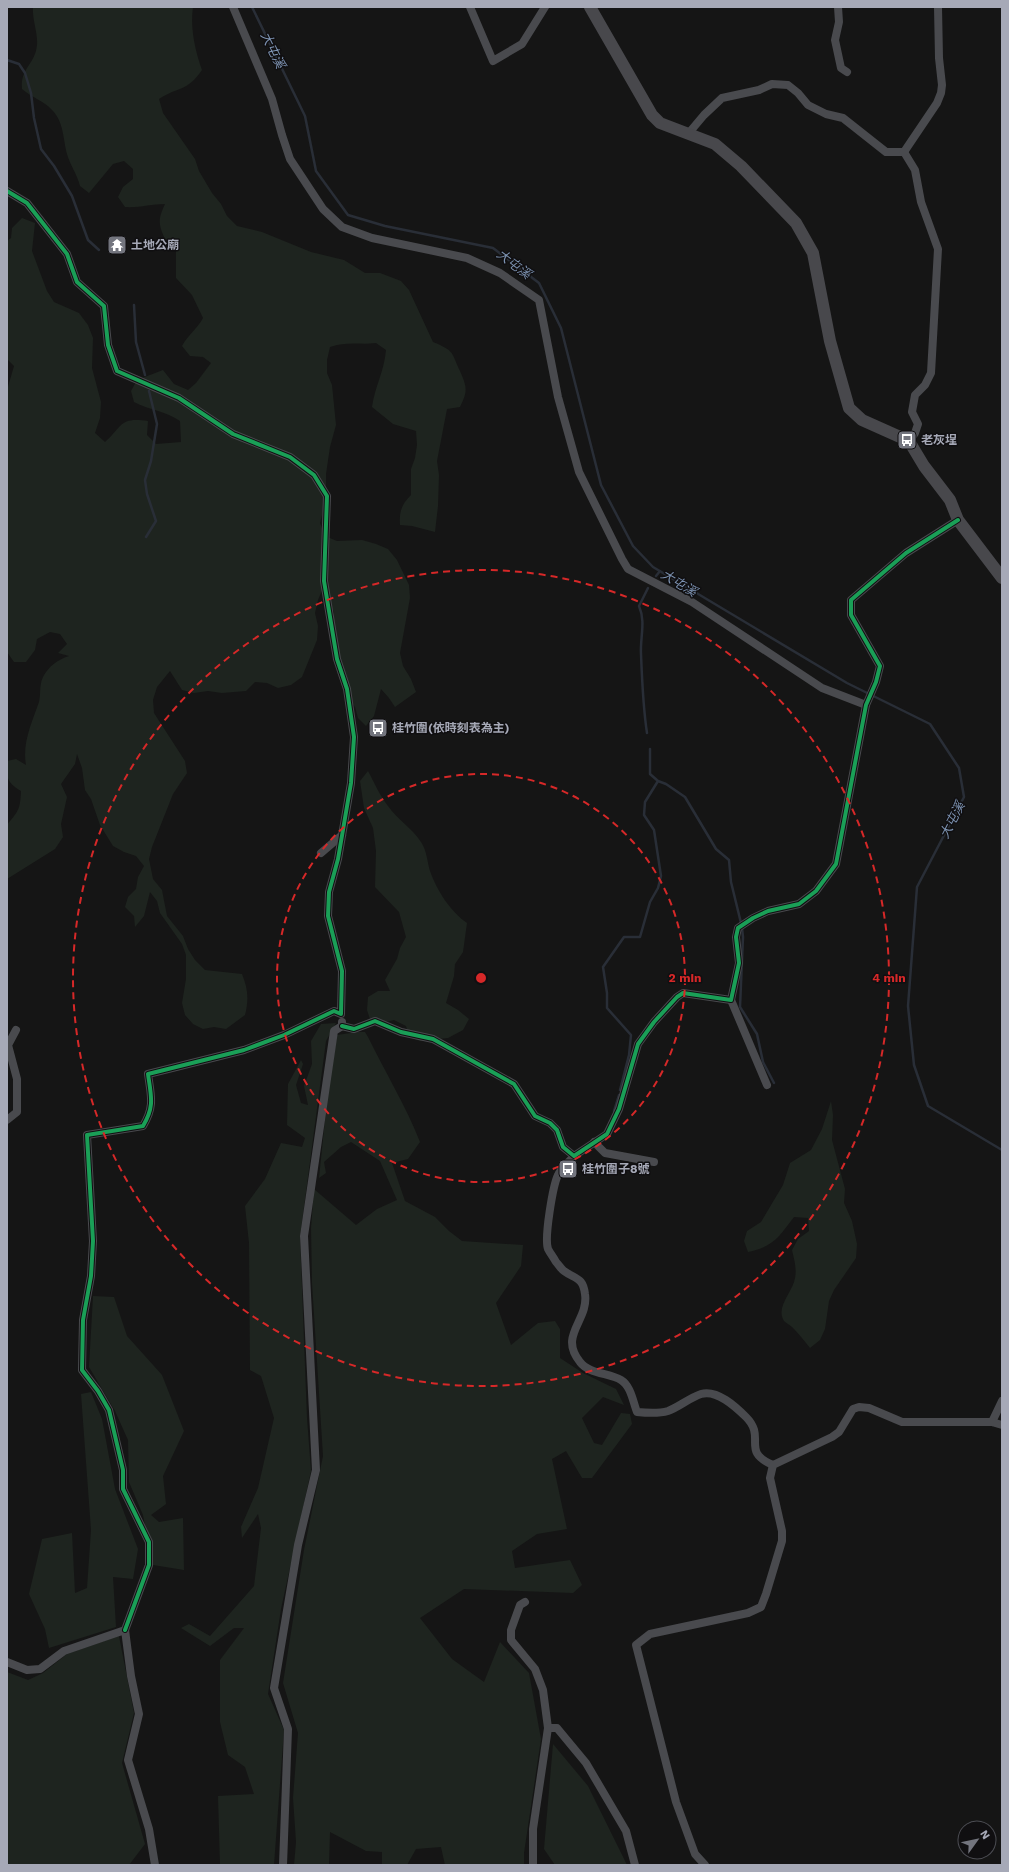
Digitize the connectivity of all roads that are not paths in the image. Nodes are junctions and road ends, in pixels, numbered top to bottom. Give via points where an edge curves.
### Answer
1 (233, 7) edge
2 (470, 7) edge
3 (545, 7) edge
4 (590, 7) edge
5 (838, 7) edge
6 (938, 7) edge
7 (847, 72) dead end
8 (688, 134) junction
9 (904, 152) junction
10 (7, 191) edge
11 (909, 441) junction
12 (958, 520) junction
13 (1002, 578) edge
14 (867, 703) junction
15 (342, 835) junction
16 (321, 853) dead end
17 (731, 1000) junction
18 (341, 1014) junction
19 (342, 1026) junction
20 (16, 1030) dead end
21 (766, 1085) dead end
22 (7, 1120) edge
23 (594, 1142) junction
24 (574, 1156) junction
25 (654, 1162) dead end
26 (1002, 1401) edge
27 (992, 1422) junction
28 (1002, 1425) edge
29 (773, 1465) junction
30 (525, 1602) dead end
31 (125, 1630) junction
32 (7, 1662) edge
33 (548, 1728) junction
34 (534, 1864) edge
35 (155, 1865) edge
36 (283, 1865) edge
37 (635, 1865) edge
38 (705, 1865) edge

1 - 14 street via 272,99 290,159 327,214 342,227 372,238 467,258 500,273 539,300 558,397 579,472 628,569 692,602 822,688
2 - 3 street via 493,61 522,44
4 - 8 street via 652,115 660,123
5 - 7 street via 840,22 835,40 841,68
6 - 9 street via 941,93
8 - 9 street via 722,98 759,90 772,84 788,86 798,92 808,105 826,114 843,118 886,152
8 - 11 street via 715,144 741,166 796,223 813,253 830,342 849,408 862,420
9 - 11 street via 914,170 921,202 938,249 931,373 925,385 915,395 912,412 918,424
10 - 15 street via 27,203 67,254 77,282 104,306 108,345 117,371 179,398 233,434 290,457 314,475 327,496 324,580 337,659 347,688 354,737 351,783
11 - 12 street via 950,500
12 - 13 street
12 - 14 street via 906,553 851,600 851,615 880,666
14 - 17 street via 836,864 816,891 799,904 768,911 738,928 736,937 740,963
15 - 16 street
15 - 18 street via 329,892 328,916 342,971
17 - 21 street
17 - 23 street via 683,993 677,997 638,1044 619,1109 607,1134
18 - 19 street
18 - 31 street via 334,1011 325,1014 284,1035 244,1050 148,1074 152,1098 150,1114 143,1126 87,1135 93,1241 91,1276 83,1320 82,1370 110,1410 123,1470 123,1489 148,1542 149,1565
19 - 24 street via 354,1029 375,1021 401,1032 432,1039 514,1084 535,1116 550,1123 557,1130 563,1147
19 - 36 street via 334,1031 304,1236 316,1470 298,1545 274,1688 288,1730
20 - 22 street via 8,1045 17,1079 16,1112
23 - 24 street
23 - 25 street via 605,1153
24 - 29 street via 558,1174 550,1208 548,1248 564,1272 575,1276 584,1290 586,1302 574,1328 572,1340 572,1347 580,1362 586,1367 622,1380 629,1389 637,1412 667,1411 702,1394 721,1397 752,1423 757,1456
26 - 27 street
27 - 28 street
27 - 29 street via 902,1422 869,1408 859,1407 854,1409 839,1432 832,1437
29 - 38 street via 770,1478 782,1541 761,1607 748,1613 650,1634 636,1644 676,1802 695,1854
30 - 33 street via 520,1605 511,1630 511,1640 536,1668 543,1690
31 - 32 street via 64,1651 40,1668 27,1670
31 - 35 street via 139,1714 128,1760 150,1829
33 - 34 street via 533,1830
33 - 37 street via 557,1728 586,1763 626,1831

